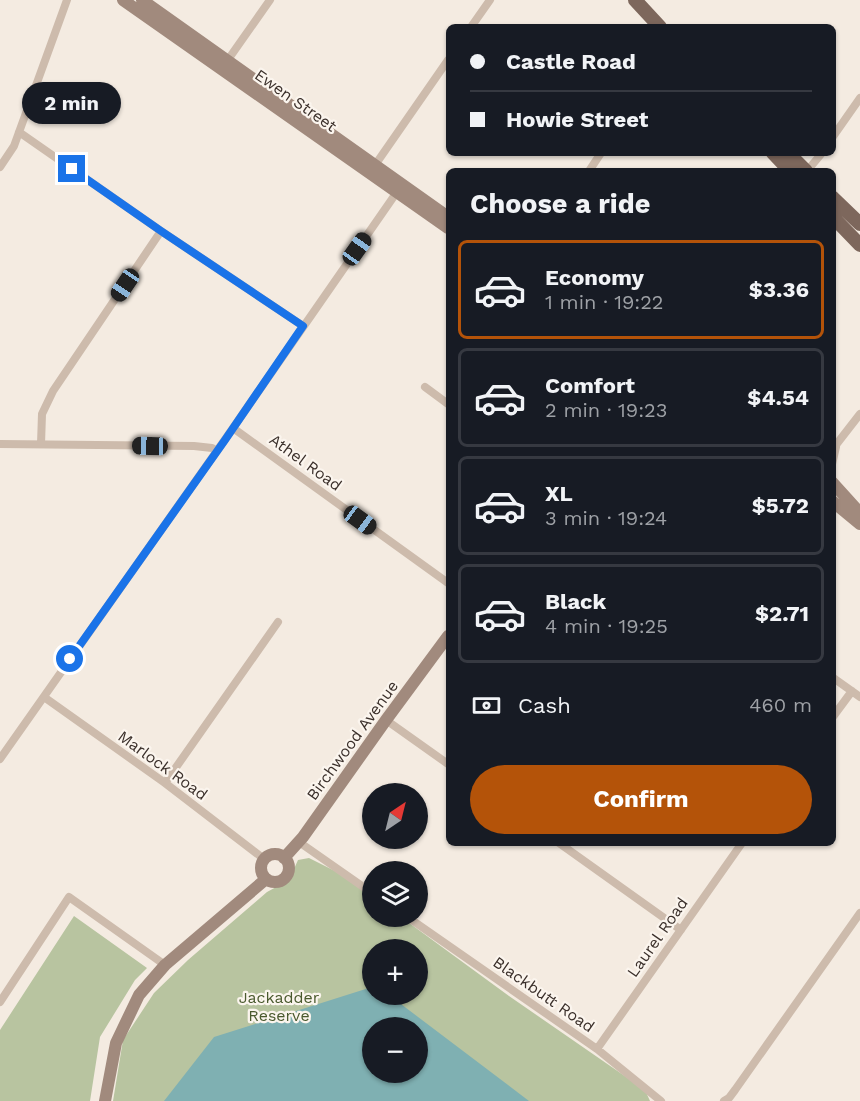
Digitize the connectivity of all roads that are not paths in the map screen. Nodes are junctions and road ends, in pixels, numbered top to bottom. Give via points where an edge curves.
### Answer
1 (67, 0) edge
2 (123, 0) edge
3 (142, 0) edge
4 (270, 0) edge
5 (490, 0) edge
6 (635, 0) edge
7 (473, 24) edge
8 (657, 24) edge
9 (446, 63) edge
10 (225, 65) junction
11 (860, 98) edge
12 (19, 132) junction
13 (836, 132) edge
14 (776, 156) edge
15 (791, 156) edge
16 (819, 156) edge
17 (0, 167) edge
18 (787, 168) edge
19 (803, 168) edge
20 (809, 168) edge
21 (372, 169) junction
22 (400, 188) junction
23 (836, 201) edge
24 (446, 216) edge
25 (836, 220) edge
26 (860, 224) edge
27 (446, 226) edge
28 (161, 231) junction
29 (860, 245) edge
30 (303, 326) junction
31 (425, 387) dead end
32 (446, 403) edge
33 (860, 414) edge
34 (233, 428) junction
35 (0, 444) edge
36 (41, 444) junction
37 (836, 445) edge
38 (217, 451) junction
39 (836, 486) edge
40 (836, 504) edge
41 (860, 513) edge
42 (860, 524) edge
43 (446, 582) edge
44 (278, 622) dead end
45 (446, 641) edge
46 (836, 680) edge
47 (856, 694) edge
48 (44, 697) junction
49 (836, 714) edge
50 (386, 720) junction
51 (0, 759) edge
52 (446, 763) edge
53 (165, 783) junction
54 (299, 842) junction
55 (563, 846) edge
56 (740, 846) edge
57 (284, 858) junction
58 (264, 859) junction
59 (266, 879) junction
60 (362, 885) edge
61 (860, 913) edge
62 (422, 927) edge
63 (681, 930) junction
64 (165, 965) junction
65 (0, 1002) edge
66 (597, 1049) junction
67 (105, 1101) edge
68 (661, 1101) edge
69 (724, 1101) edge

1 - 12 street
2 - 10 street, Ewen Street
3 - 10 street, Ewen Street
4 - 10 street
5 - 7 street
6 - 8 main road
9 - 21 street
10 - 21 street, Ewen Street
11 - 13 street
12 - 17 street
12 - 28 street
14 - 18 main road
15 - 19 main road
16 - 20 street
21 - 22 street, Ewen Street
22 - 24 street, Ewen Street
22 - 27 street, Ewen Street
22 - 30 street
23 - 26 main road
25 - 29 main road
28 - 30 street
28 - 36 street via 53,392 42,414
30 - 34 street
31 - 32 street
33 - 37 street
34 - 38 street
34 - 43 street, Athel Road
35 - 36 street
36 - 38 street via 194,446
38 - 48 street
39 - 41 street
40 - 42 street
44 - 53 street
45 - 50 street, Birchwood Avenue
46 - 47 street
47 - 49 street
48 - 51 street
48 - 53 street, Marlock Road
50 - 52 street
50 - 54 street, Birchwood Avenue
53 - 58 street, Marlock Road
54 - 57 street, Birchwood Avenue
54 - 60 street
55 - 63 street
56 - 63 street, Laurel Road
57 - 58 street via 277,854
57 - 59 street, Birchwood Avenue via 288,864 284,879
58 - 59 street via 261,867
59 - 64 street, Birchwood Avenue
61 - 69 street
62 - 66 street, Blackbutt Road
63 - 66 street, Laurel Road
64 - 65 street via 69,897
64 - 67 street, Birchwood Avenue via 139,995 116,1043
66 - 68 street, Blackbutt Road

